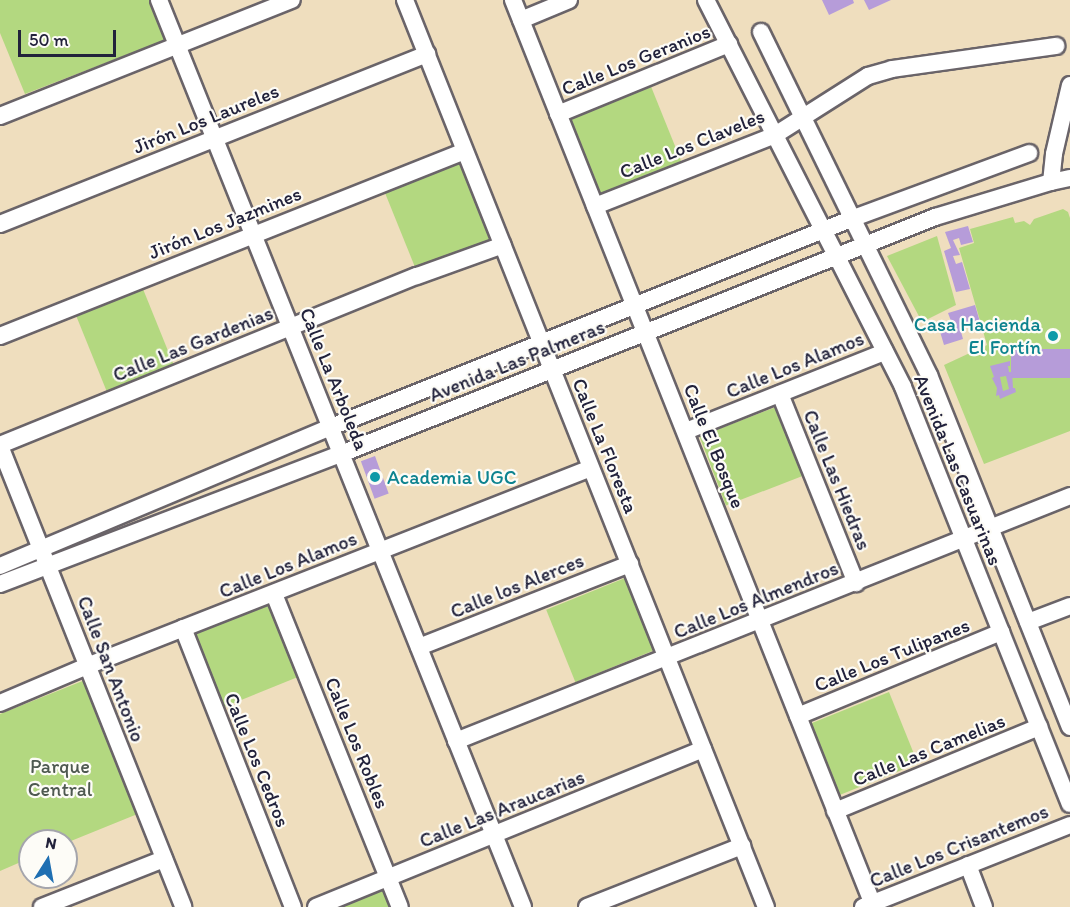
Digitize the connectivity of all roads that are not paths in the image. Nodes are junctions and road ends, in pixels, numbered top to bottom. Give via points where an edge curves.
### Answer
1 (159, 0) edge
2 (292, 0) edge
3 (405, 0) edge
4 (513, 0) edge
5 (569, 0) edge
6 (706, 0) edge
7 (270, 4) edge
8 (521, 20) junction
9 (761, 32) dead end
10 (729, 44) junction
11 (178, 45) junction
12 (1056, 46) dead end
13 (426, 54) junction
14 (1070, 85) edge
15 (558, 114) junction
16 (0, 116) edge
17 (803, 116) junction
18 (775, 135) junction
19 (215, 139) junction
20 (465, 152) junction
21 (1029, 153) dead end
22 (1070, 178) edge
23 (1051, 182) junction
24 (595, 206) junction
25 (851, 219) junction
26 (0, 224) edge
27 (824, 231) junction
28 (253, 235) junction
29 (503, 245) junction
30 (866, 245) junction
31 (837, 256) junction
32 (635, 306) junction
33 (291, 327) junction
34 (645, 333) junction
35 (0, 336) edge
36 (542, 343) junction
37 (885, 352) junction
38 (552, 370) junction
39 (780, 394) junction
40 (330, 427) junction
41 (686, 431) junction
42 (0, 446) edge
43 (341, 454) junction
44 (591, 468) junction
45 (1070, 496) edge
46 (990, 527) junction
47 (964, 538) junction
48 (41, 549) junction
49 (380, 551) junction
50 (630, 564) junction
51 (48, 565) junction
52 (0, 566) edge
53 (856, 583) junction
54 (0, 584) edge
55 (274, 594) junction
56 (1070, 606) edge
57 (760, 621) junction
58 (1028, 622) junction
59 (183, 628) junction
60 (1002, 632) junction
61 (419, 648) junction
62 (667, 658) junction
63 (87, 666) junction
64 (0, 703) edge
65 (798, 716) junction
66 (1039, 727) junction
67 (1070, 727) edge
68 (456, 741) junction
69 (704, 750) junction
70 (1070, 804) edge
71 (835, 811) junction
72 (1070, 825) edge
73 (494, 835) junction
74 (742, 846) junction
75 (164, 859) junction
76 (968, 865) junction
77 (388, 878) junction
78 (870, 906) edge
79 (42, 907) edge
80 (183, 907) edge
81 (293, 907) edge
82 (316, 907) edge
83 (400, 907) edge
84 (523, 907) edge
85 (587, 907) edge
86 (766, 907) edge
87 (984, 907) edge

1 - 11 street, Calle La Arboleda
2 - 7 street
3 - 13 street, Calle La Floresta
4 - 8 street, Calle El Bosque
5 - 8 street
6 - 10 street, Avenida Las Casuarinas
7 - 11 street
8 - 15 street, Calle El Bosque
9 - 17 street, Avenida Las Casuarinas
10 - 15 street, Calle Los Geranios
10 - 18 street, Avenida Las Casuarinas
11 - 16 street
11 - 19 street, Calle La Arboleda
12 - 17 street, Calle Los Claveles via 884,71 868,76
13 - 19 street, Jirón Los Laureles
13 - 20 street, Calle La Floresta
14 - 23 street
15 - 24 street, Calle El Bosque
17 - 18 street, Calle Los Claveles
17 - 25 street, Avenida Las Casuarinas
18 - 24 street, Calle Los Claveles
18 - 27 street, Avenida Las Casuarinas
19 - 26 street, Jirón Los Laureles
19 - 28 street, Calle La Arboleda
20 - 28 street, Jirón Los Jazmines
20 - 29 street, Calle La Floresta
21 - 25 street, Avenida Las Palmeras
22 - 23 street, Avenida Las Palmeras
23 - 30 street, Avenida Las Palmeras via 935,218
24 - 32 street, Calle El Bosque
25 - 27 street, Avenida Las Palmeras
25 - 30 street, Avenida Las Casuarinas
27 - 31 street, Avenida Las Casuarinas
27 - 32 street, Avenida Las Palmeras
28 - 33 street, Calle La Arboleda
28 - 35 street, Jirón Los Jazmines
29 - 33 street, Calle Las Gardenias
29 - 36 street, Calle La Floresta
30 - 31 street, Avenida Las Palmeras
30 - 46 street, Avenida Las Casuarinas via 929,375
31 - 34 street, Avenida Las Palmeras
31 - 37 street, Avenida Las Casuarinas
32 - 34 street, Calle El Bosque
32 - 36 street, Avenida Las Palmeras
33 - 40 street, Calle La Arboleda
33 - 42 street, Calle Las Gardenias
34 - 38 street, Avenida Las Palmeras
34 - 41 street, Calle El Bosque
36 - 38 street, Calle La Floresta
36 - 40 street, Avenida Las Palmeras
37 - 39 street, Calle Los Alamos
37 - 47 street, Avenida Las Casuarinas
38 - 43 street, Avenida Las Palmeras
38 - 44 street, Calle La Floresta
39 - 41 street, Calle Los Alamos
39 - 53 street, Calle Las Hiedras
40 - 43 street, Calle La Arboleda
40 - 48 street, Avenida Las Palmeras
41 - 57 street, Calle El Bosque
42 - 48 street, Calle San Antonio
43 - 49 street, Calle La Arboleda
43 - 51 street, Avenida Las Palmeras
44 - 49 street, Calle Los Alamos
44 - 50 street, Calle La Floresta
45 - 46 street, Calle Los Almendros
46 - 47 street, Calle Los Almendros
46 - 58 street, Avenida Las Casuarinas
47 - 53 street, Calle Los Almendros
47 - 60 street, Avenida Las Casuarinas
48 - 51 street, Calle San Antonio
48 - 52 street, Avenida Las Palmeras
49 - 55 street, Calle Los Alamos
49 - 61 street, Calle La Arboleda
50 - 61 street, Calle los Alerces
50 - 62 street, Calle La Floresta
51 - 54 street, Avenida Las Palmeras
51 - 63 street, Calle San Antonio
53 - 57 street, Calle Los Almendros
55 - 59 street, Calle Los Alamos
55 - 77 street, Calle Los Robles
56 - 58 street
57 - 62 street, Calle Los Almendros
57 - 65 street, Calle El Bosque
58 - 67 street, Avenida Las Casuarinas
59 - 63 street, Calle Los Alamos
59 - 81 street, Calle Los Cedros
60 - 65 street, Calle Los Tulipanes
60 - 66 street, Avenida Las Casuarinas
61 - 68 street, Calle La Arboleda
62 - 68 street, Calle Los Almendros
62 - 69 street, Calle La Floresta
63 - 64 street, Calle Los Alamos
63 - 75 street, Calle San Antonio
65 - 71 street, Calle El Bosque
66 - 70 street, Avenida Las Casuarinas
66 - 71 street, Calle Las Camelias
68 - 73 street, Calle La Arboleda
69 - 73 street, Calle Las Araucarias
69 - 74 street, Calle La Floresta
71 - 78 street, Calle El Bosque
72 - 76 street, Calle Los Crisantemos
73 - 77 street, Calle Las Araucarias
73 - 84 street, Calle La Arboleda
74 - 85 street
74 - 86 street, Calle La Floresta
75 - 79 street
75 - 80 street, Calle San Antonio
76 - 78 street, Calle Los Crisantemos
76 - 87 street
77 - 82 street, Calle Las Araucarias
77 - 83 street, Calle Los Robles

